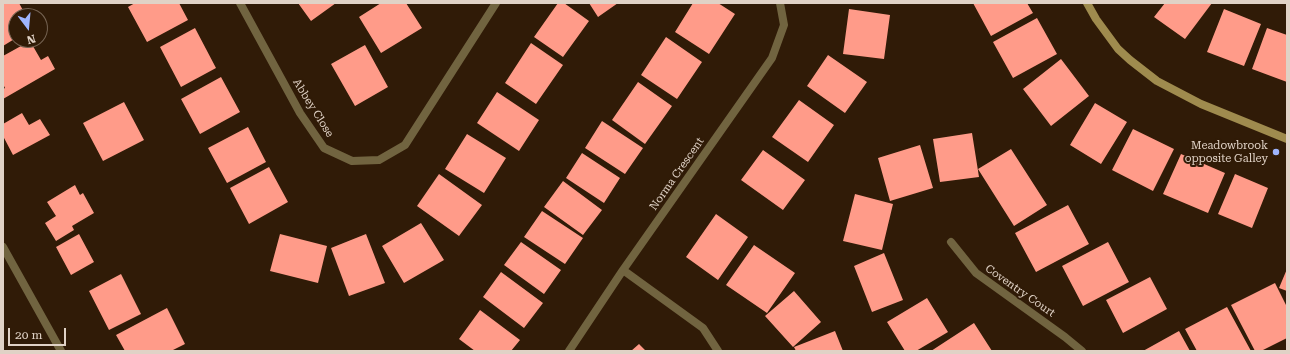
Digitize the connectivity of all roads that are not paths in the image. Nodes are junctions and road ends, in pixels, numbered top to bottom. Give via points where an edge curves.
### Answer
1 (240, 3) edge
2 (496, 3) edge
3 (780, 3) edge
4 (1087, 3) edge
5 (1287, 139) edge
6 (951, 242) dead end
7 (3, 248) edge
8 (623, 270) junction
9 (61, 351) edge
10 (570, 351) edge
11 (718, 351) edge
12 (1082, 351) edge

1 - 2 street, Abbey Close via 300,113 324,148 352,161 379,160 405,145
3 - 8 street, Norma Crescent via 784,25 772,58
4 - 5 street via 1118,49 1157,81 1201,104
6 - 12 street, Coventry Court via 976,273
7 - 9 street
8 - 10 street, Norma Crescent
8 - 11 street via 704,328

